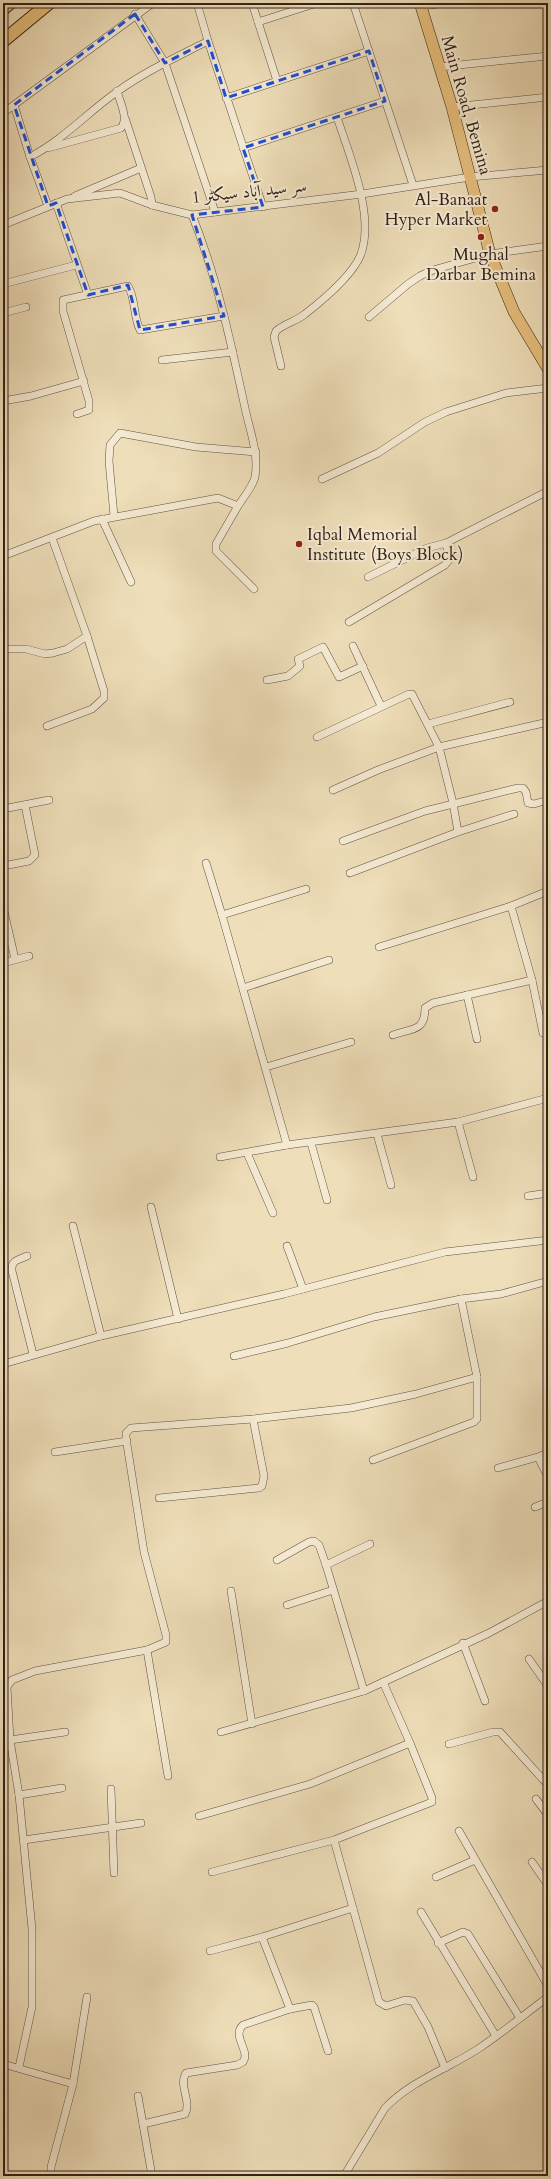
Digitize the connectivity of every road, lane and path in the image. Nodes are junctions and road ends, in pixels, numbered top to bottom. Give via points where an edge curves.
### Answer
1 (10, 3) edge
2 (37, 3) edge
3 (49, 3) edge
4 (153, 3) edge
5 (197, 3) edge
6 (252, 3) edge
7 (317, 3) edge
8 (353, 3) edge
9 (448, 3) edge
10 (420, 5) edge
11 (3, 9) edge
12 (135, 14) junction
13 (258, 22) junction
14 (3, 31) edge
15 (3, 40) edge
16 (208, 41) junction
17 (369, 51) junction
18 (548, 56) edge
19 (165, 63) junction
20 (439, 67) junction
21 (277, 81) junction
22 (117, 92) junction
23 (548, 97) edge
24 (226, 98) junction
25 (385, 101) junction
26 (14, 105) junction
27 (452, 107) junction
28 (3, 113) edge
29 (337, 117) junction
30 (125, 118) junction
31 (243, 148) junction
32 (46, 149) junction
33 (30, 157) junction
34 (141, 168) junction
35 (548, 170) edge
36 (470, 177) junction
37 (413, 185) junction
38 (362, 194) junction
39 (67, 199) junction
40 (56, 203) junction
41 (152, 205) junction
42 (48, 206) junction
43 (263, 206) junction
44 (215, 212) junction
45 (192, 214) junction
46 (3, 225) edge
47 (548, 246) edge
48 (490, 254) junction
49 (76, 265) junction
50 (3, 284) edge
51 (88, 295) junction
52 (26, 307) dead end
53 (3, 313) edge
54 (224, 316) junction
55 (369, 317) dead end
56 (233, 352) junction
57 (162, 360) dead end
58 (281, 366) dead end
59 (548, 369) edge
60 (84, 381) junction
61 (548, 388) edge
62 (3, 401) edge
63 (77, 414) dead end
64 (256, 452) junction
65 (322, 479) dead end
66 (548, 491) edge
67 (238, 506) junction
68 (114, 516) junction
69 (102, 519) junction
70 (52, 538) junction
71 (446, 543) junction
72 (3, 556) edge
73 (368, 577) dead end
74 (131, 582) dead end
75 (254, 588) dead end
76 (349, 622) dead end
77 (87, 636) junction
78 (353, 646) dead end
79 (3, 649) edge
80 (363, 666) junction
81 (267, 680) dead end
82 (510, 702) dead end
83 (381, 706) junction
84 (548, 722) edge
85 (428, 724) junction
86 (47, 726) dead end
87 (318, 737) dead end
88 (439, 747) junction
89 (332, 790) dead end
90 (49, 800) dead end
91 (548, 800) edge
92 (453, 803) junction
93 (25, 805) junction
94 (3, 809) edge
95 (514, 814) dead end
96 (458, 832) junction
97 (343, 841) dead end
98 (206, 863) dead end
99 (3, 866) edge
100 (350, 873) dead end
101 (306, 889) dead end
102 (548, 891) edge
103 (511, 906) junction
104 (3, 907) edge
105 (222, 915) junction
106 (378, 947) dead end
107 (29, 956) dead end
108 (15, 959) junction
109 (329, 960) dead end
110 (3, 963) edge
111 (532, 980) junction
112 (243, 988) junction
113 (467, 995) junction
114 (543, 1033) dead end
115 (393, 1035) dead end
116 (477, 1039) dead end
117 (351, 1042) dead end
118 (266, 1067) junction
119 (548, 1098) edge
120 (458, 1122) junction
121 (377, 1134) junction
122 (311, 1142) junction
123 (287, 1145) junction
124 (247, 1153) junction
125 (220, 1157) dead end
126 (473, 1177) dead end
127 (391, 1185) dead end
128 (548, 1193) edge
129 (528, 1196) dead end
130 (327, 1200) dead end
131 (151, 1207) dead end
132 (273, 1213) dead end
133 (73, 1226) dead end
134 (548, 1240) edge
135 (287, 1246) dead end
136 (27, 1256) dead end
137 (548, 1281) edge
138 (303, 1289) junction
139 (461, 1299) junction
140 (178, 1318) junction
141 (101, 1336) junction
142 (33, 1354) junction
143 (234, 1356) dead end
144 (3, 1364) edge
145 (476, 1377) junction
146 (253, 1419) junction
147 (127, 1441) junction
148 (56, 1452) dead end
149 (548, 1453) edge
150 (538, 1457) junction
151 (373, 1460) dead end
152 (498, 1468) dead end
153 (548, 1477) edge
154 (159, 1498) dead end
155 (548, 1502) edge
156 (535, 1507) dead end
157 (370, 1544) dead end
158 (277, 1560) dead end
159 (326, 1565) junction
160 (333, 1590) junction
161 (230, 1591) dead end
162 (548, 1601) edge
163 (288, 1604) dead end
164 (463, 1643) junction
165 (146, 1650) junction
166 (529, 1659) dead end
167 (382, 1682) junction
168 (548, 1686) edge
169 (364, 1691) junction
170 (485, 1701) dead end
171 (252, 1724) junction
172 (65, 1732) dead end
173 (221, 1732) dead end
174 (7, 1740) edge
175 (410, 1743) junction
176 (449, 1744) dead end
177 (168, 1776) dead end
178 (548, 1785) edge
179 (62, 1788) dead end
180 (111, 1790) dead end
181 (19, 1795) junction
182 (536, 1799) dead end
183 (548, 1815) edge
184 (199, 1816) dead end
185 (141, 1822) dead end
186 (113, 1827) junction
187 (459, 1831) dead end
188 (24, 1840) junction
189 (334, 1840) junction
190 (475, 1860) junction
191 (532, 1862) dead end
192 (114, 1872) dead end
193 (212, 1872) dead end
194 (436, 1878) dead end
195 (548, 1885) edge
196 (353, 1908) junction
197 (420, 1912) dead end
198 (262, 1937) junction
199 (438, 1943) junction
200 (210, 1951) dead end
201 (548, 1986) edge
202 (87, 1996) dead end
203 (548, 1997) edge
204 (290, 2010) junction
205 (520, 2018) junction
206 (496, 2036) junction
207 (328, 2051) dead end
208 (3, 2064) edge
209 (19, 2067) junction
210 (445, 2068) junction
211 (73, 2084) junction
212 (138, 2096) dead end
213 (143, 2124) junction
214 (51, 2176) edge
215 (152, 2176) edge
216 (344, 2176) edge

1 - 11 highway
2 - 14 highway
3 - 15 highway
4 - 12 street
5 - 16 street
6 - 13 street
7 - 13 street
8 - 17 street
9 - 10 street
10 - 20 main road, Main Road, Bemina
12 - 19 street
12 - 26 street
13 - 21 street
16 - 19 street
16 - 24 street
17 - 21 street
17 - 25 street
18 - 20 street
19 - 22 street
19 - 44 street
20 - 27 main road, Main Road, Bemina
21 - 24 street
22 - 30 street
22 - 32 street
23 - 27 street
24 - 31 street
25 - 29 street
25 - 37 street
26 - 28 street
26 - 33 street
27 - 36 main road, Main Road, Bemina
29 - 31 street
29 - 38 street
30 - 32 street via 121,128
30 - 34 street
31 - 43 street
32 - 33 street
33 - 42 street
34 - 39 street
34 - 41 street
35 - 36 street, سر سید آباد سیکٹر 1
36 - 37 street, سر سید آباد سیکٹر 1
36 - 48 main road, Main Road, Bemina
37 - 38 street, سر سید آباد سیکٹر 1
38 - 43 street, سر سید آباد سیکٹر 1
38 - 58 street via 364,239 361,254 340,282 304,315 276,330 274,337
39 - 40 street, سر سید آباد سیکٹر 1
39 - 41 street, سر سید آباد سیکٹر 1 via 120,194
40 - 42 street, سر سید آباد سیکٹر 1
40 - 49 street
41 - 45 street, سر سید آباد سیکٹر 1
42 - 46 street, سر سید آباد سیکٹر 1
43 - 44 street, سر سید آباد سیکٹر 1
44 - 45 street, سر سید آباد سیکٹر 1
45 - 54 street via 211,266
47 - 48 street
48 - 55 street via 420,276
48 - 59 main road, Main Road, Bemina via 514,312
49 - 50 street
49 - 51 street
51 - 54 street via 128,286 132,292 135,321 140,330
51 - 60 street via 63,300 63,311
52 - 53 street
54 - 56 street
56 - 57 street
56 - 64 street
60 - 62 street via 32,396
60 - 63 street via 89,410
61 - 65 street via 506,393 446,412 425,422 378,453
64 - 67 street via 255,478
64 - 68 street via 196,447 120,433 110,445
66 - 71 street
67 - 68 street via 218,498
67 - 75 street via 216,544 216,551
68 - 69 street
69 - 70 street
69 - 74 street
70 - 72 street
70 - 77 street
71 - 73 street via 426,548
71 - 76 street via 449,560 445,565
77 - 79 street via 67,649 53,653
77 - 86 street via 104,698 92,709
78 - 80 street
80 - 81 street via 339,677 323,647 298,659 300,666 288,676
80 - 83 street
82 - 85 street
83 - 85 street via 412,694
83 - 87 street
84 - 88 street
85 - 88 street
88 - 89 street
88 - 92 street
90 - 93 street
91 - 92 street via 528,803 526,792 523,788 518,788
92 - 96 street
92 - 97 street
93 - 94 street
93 - 99 street via 34,855 29,861
95 - 96 street
96 - 100 street
98 - 105 street
101 - 105 street
102 - 103 street
103 - 106 street
103 - 111 street
104 - 108 street
105 - 112 street
107 - 108 street
108 - 110 street
109 - 112 street
111 - 113 street
111 - 114 street
112 - 118 street
113 - 115 street via 427,1006 425,1020 420,1026
113 - 116 street
117 - 118 street
118 - 123 street
119 - 120 street
120 - 121 street
120 - 126 street
121 - 122 street
121 - 127 street
122 - 123 street
122 - 130 street
123 - 124 street
124 - 125 street
124 - 132 street
128 - 129 street
131 - 140 street
133 - 141 street
134 - 138 street via 444,1252
135 - 138 street
136 - 142 street via 12,1264 12,1271
137 - 139 street via 501,1294
138 - 140 street
139 - 143 street via 374,1317
139 - 145 street
140 - 141 street
141 - 142 street
142 - 144 street
145 - 146 street via 416,1394 351,1408
145 - 151 street via 478,1412 474,1422
146 - 147 street via 131,1428 126,1434
146 - 154 street via 264,1476 262,1486
147 - 148 street
147 - 165 street via 144,1552 166,1635 166,1642
149 - 150 street
150 - 152 street
150 - 153 street
155 - 156 street
157 - 159 street
158 - 159 street via 314,1541 319,1545
159 - 160 street
160 - 163 street
160 - 169 street
161 - 171 street
162 - 164 street
164 - 167 street
164 - 170 street
165 - 174 street via 35,1671 12,1680 7,1687
165 - 177 street
166 - 168 street
167 - 169 street
167 - 175 street
169 - 171 street
171 - 173 street
172 - 174 street
174 - 181 street
175 - 184 street via 310,1784
175 - 189 street via 432,1802
176 - 178 street via 500,1732
179 - 181 street
180 - 186 street
181 - 188 street
182 - 183 street
185 - 186 street
186 - 188 street
186 - 192 street
187 - 190 street
188 - 209 street via 31,1910 32,1995 30,2023
189 - 193 street
189 - 196 street
190 - 194 street
190 - 201 street
191 - 195 street
196 - 198 street
196 - 210 street via 379,2002 386,2006 405,2000 413,2001 425,2021
197 - 199 street
198 - 200 street
198 - 204 street
199 - 205 street via 463,1932 468,1934
199 - 206 street
202 - 211 street
203 - 205 street
204 - 207 street via 307,2005 314,2007
204 - 213 street via 241,2028 239,2036 245,2054 243,2062 186,2073 183,2081 188,2106 185,2114
205 - 206 street
206 - 210 street
208 - 209 street
209 - 211 street
210 - 216 street via 412,2085 385,2108
211 - 214 street via 51,2167
212 - 213 street
213 - 215 street

